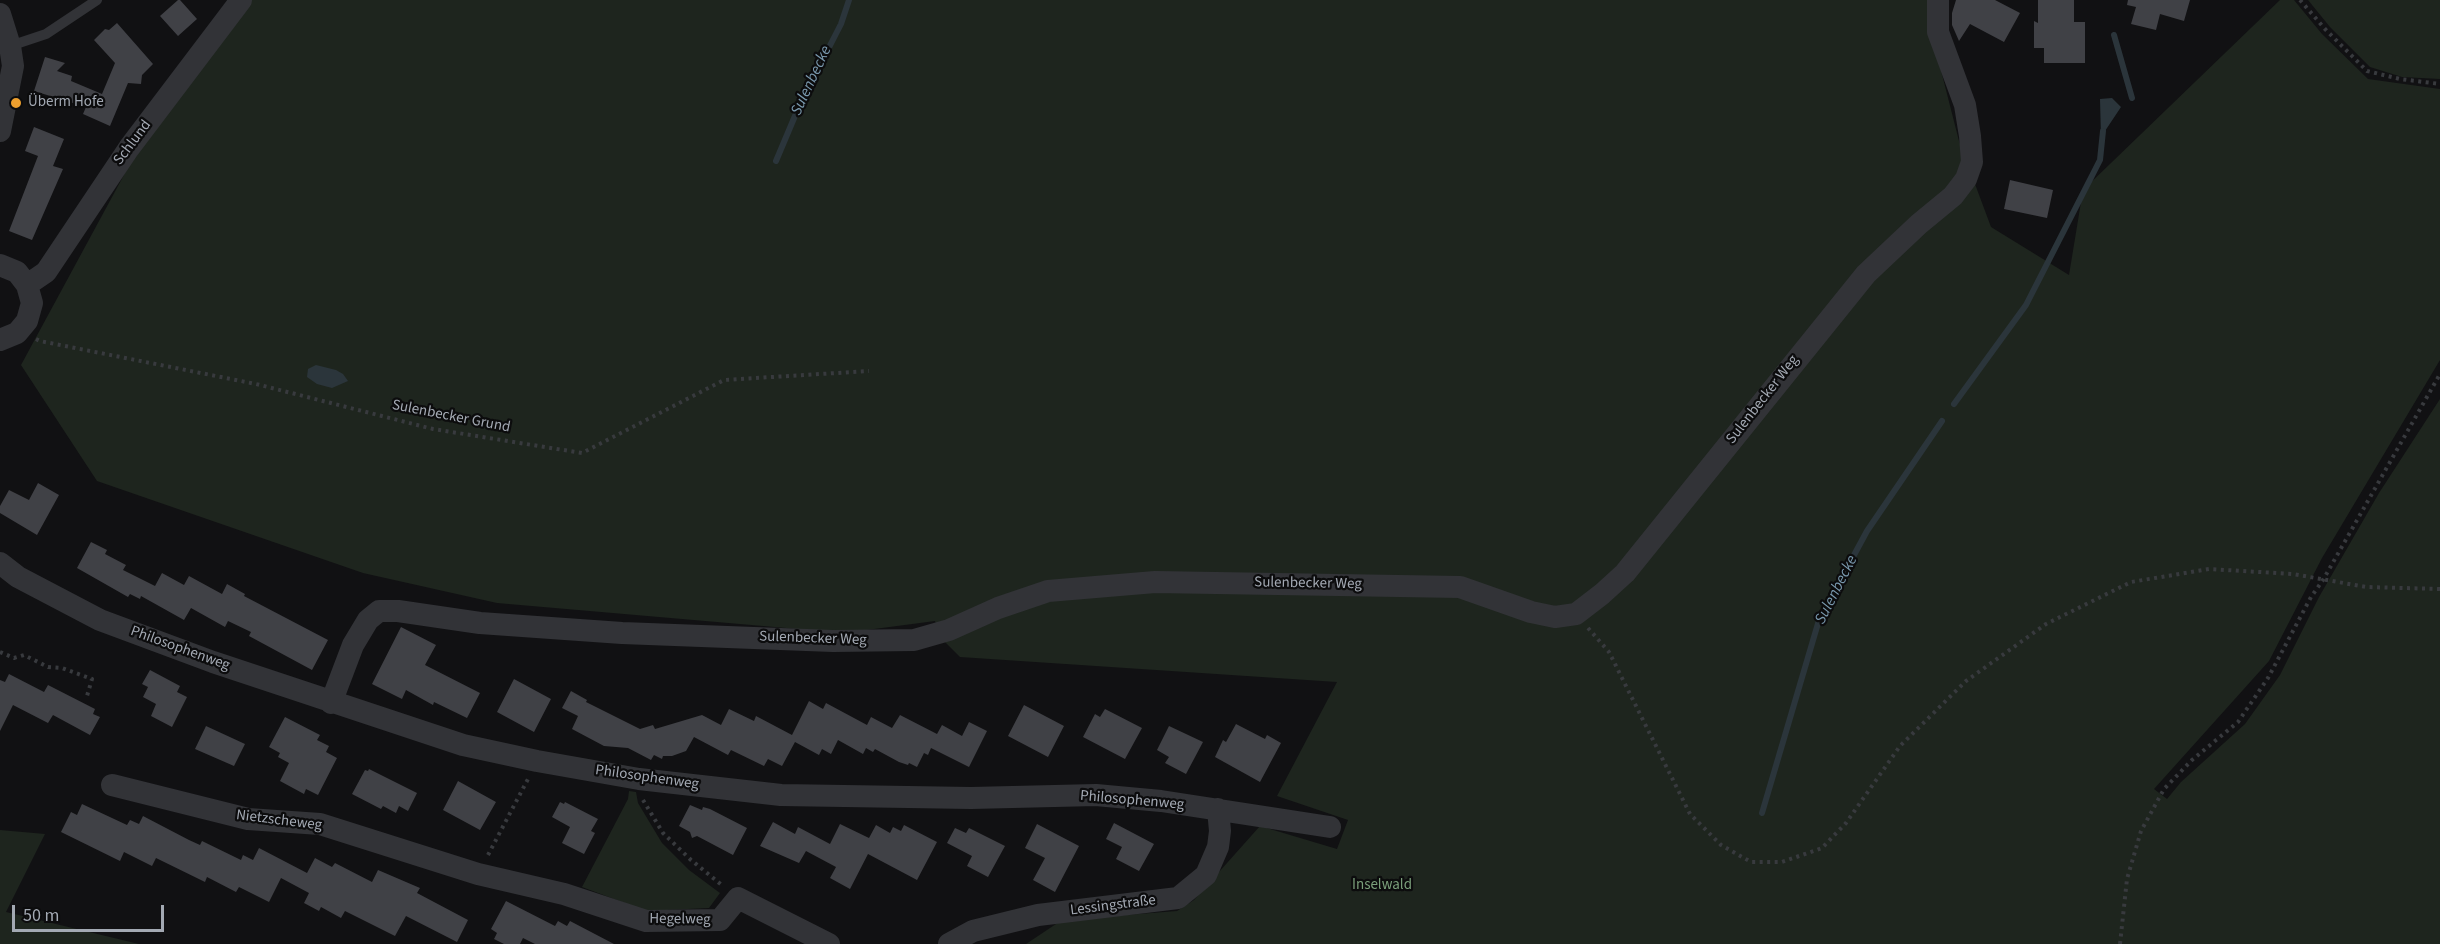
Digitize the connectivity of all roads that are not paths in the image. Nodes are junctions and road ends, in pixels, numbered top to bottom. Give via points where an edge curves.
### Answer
1 (97, 0) edge
2 (241, 0) edge
3 (1938, 0) edge
4 (0, 14) edge
5 (10, 46) junction
6 (0, 131) edge
7 (0, 265) edge
8 (27, 285) junction
9 (0, 340) edge
10 (0, 563) edge
11 (331, 703) junction
12 (112, 785) dead end
13 (1218, 809) junction
14 (1330, 827) dead end
15 (478, 874) joint
16 (829, 944) edge
17 (949, 944) edge

1 - 5 lane via 46,34
2 - 8 street, Schlund via 129,148 46,272
3 - 11 street, Sulenbecker Weg via 1938,32 1967,116 1972,162 1966,179 1953,196 1866,274 1625,573 1576,614 1555,617 1531,612 1460,587 1155,582 1048,591 914,640 622,633 379,611 368,620 353,645
4 - 5 street
5 - 6 street via 13,66
7 - 8 street via 16,272
8 - 9 street via 32,303 27,321 17,333
10 - 11 street, Philosophenweg via 27,582 100,620
11 - 13 street, Philosophenweg via 463,745 639,779 781,795 971,798 1096,795
12 - 15 street, Nietzscheweg via 248,819 320,824
13 - 14 street, Philosophenweg
13 - 17 street, Lessingstraße via 1218,847 1206,875 1178,898 1038,915 973,931
15 - 16 street, Hegelweg via 564,894 646,921 720,920 738,898

